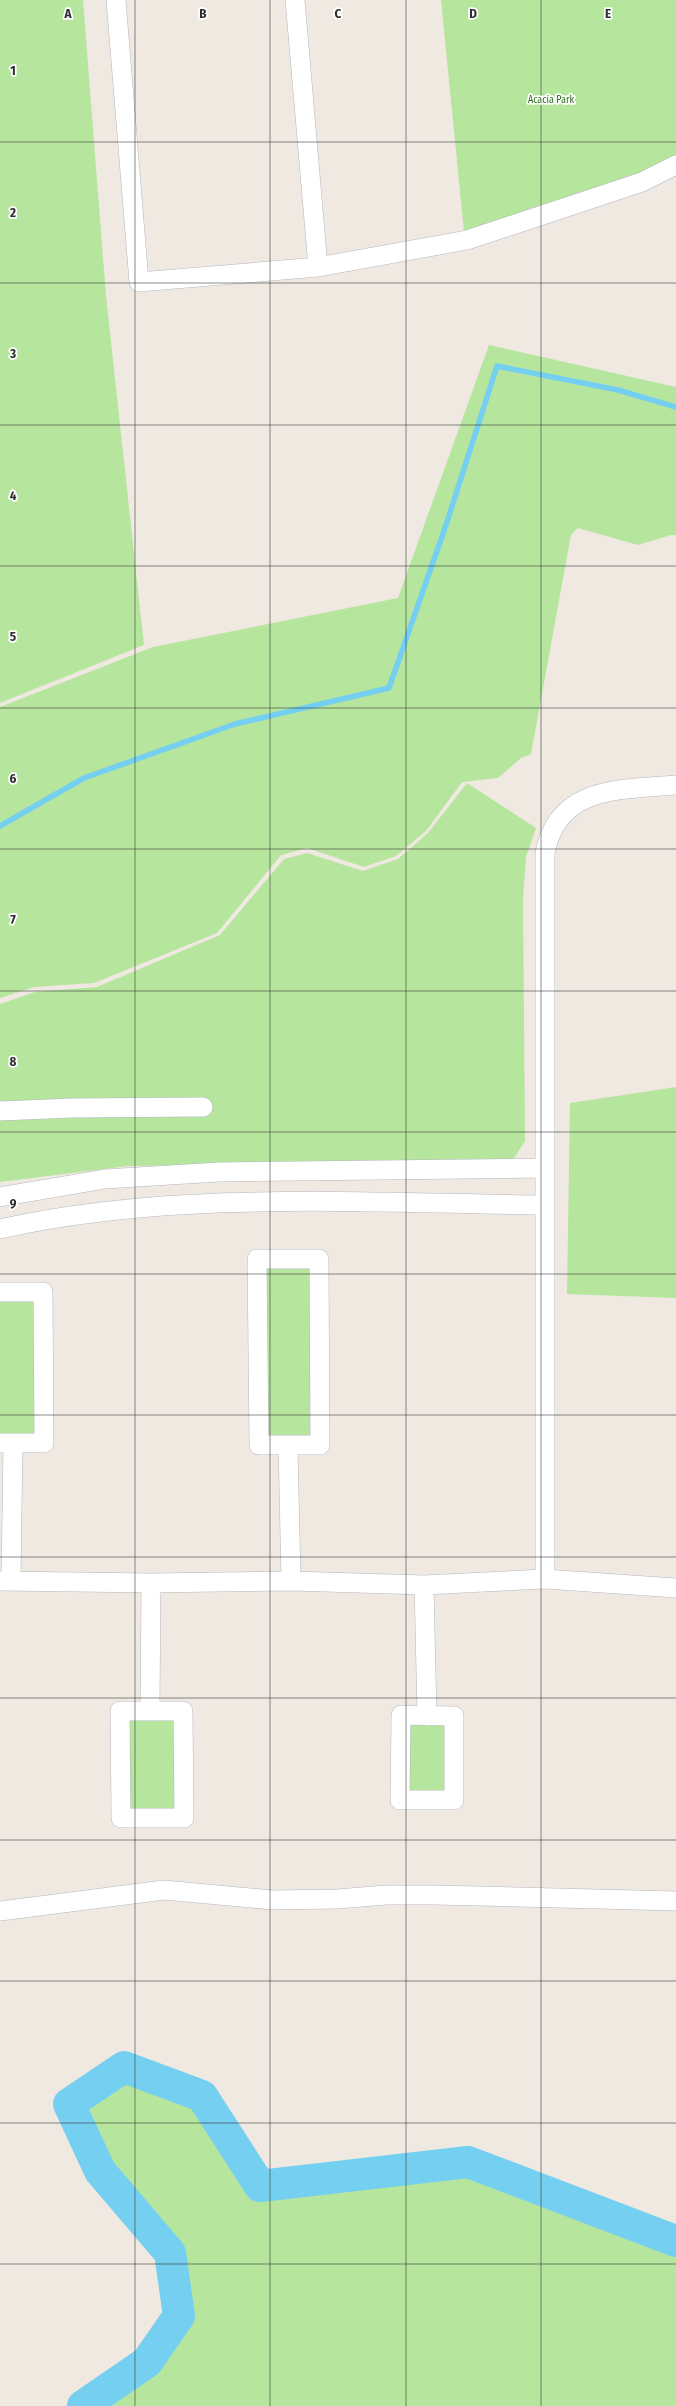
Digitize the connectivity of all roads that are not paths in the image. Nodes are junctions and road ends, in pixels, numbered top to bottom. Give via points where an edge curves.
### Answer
1 (116, 0) edge
2 (295, 0) edge
3 (676, 165) edge
4 (318, 266) junction
5 (676, 785) edge
6 (203, 1107) dead end
7 (0, 1111) edge
8 (544, 1168) junction
9 (0, 1197) edge
10 (544, 1205) junction
11 (0, 1228) edge
12 (0, 1292) edge
13 (6, 1443) edge
14 (288, 1445) junction
15 (545, 1579) junction
16 (6, 1580) edge
17 (291, 1581) junction
18 (151, 1583) junction
19 (424, 1585) junction
20 (676, 1588) edge
21 (150, 1711) junction
22 (427, 1716) junction
23 (676, 1901) edge
24 (0, 1911) edge

1 - 4 street via 138,282
2 - 4 street
3 - 4 street via 642,182 467,240
5 - 8 street via 601,792 576,803 548,835 544,898
6 - 7 street
8 - 9 street via 219,1172 105,1179
8 - 10 street
10 - 11 street via 220,1203 108,1210
10 - 15 street
12 - 13 street via 43,1292 44,1443
13 - 16 street
14 - 14 street via 259,1445 258,1259 319,1259 320,1445
14 - 17 street
15 - 19 street
15 - 20 street
16 - 18 street
17 - 18 street
17 - 19 street
18 - 21 street
19 - 22 street
21 - 21 street via 120,1711 121,1818 184,1818 183,1711
22 - 22 street via 401,1715 400,1800 454,1800 454,1716
23 - 24 street via 436,1895 272,1900 164,1890

